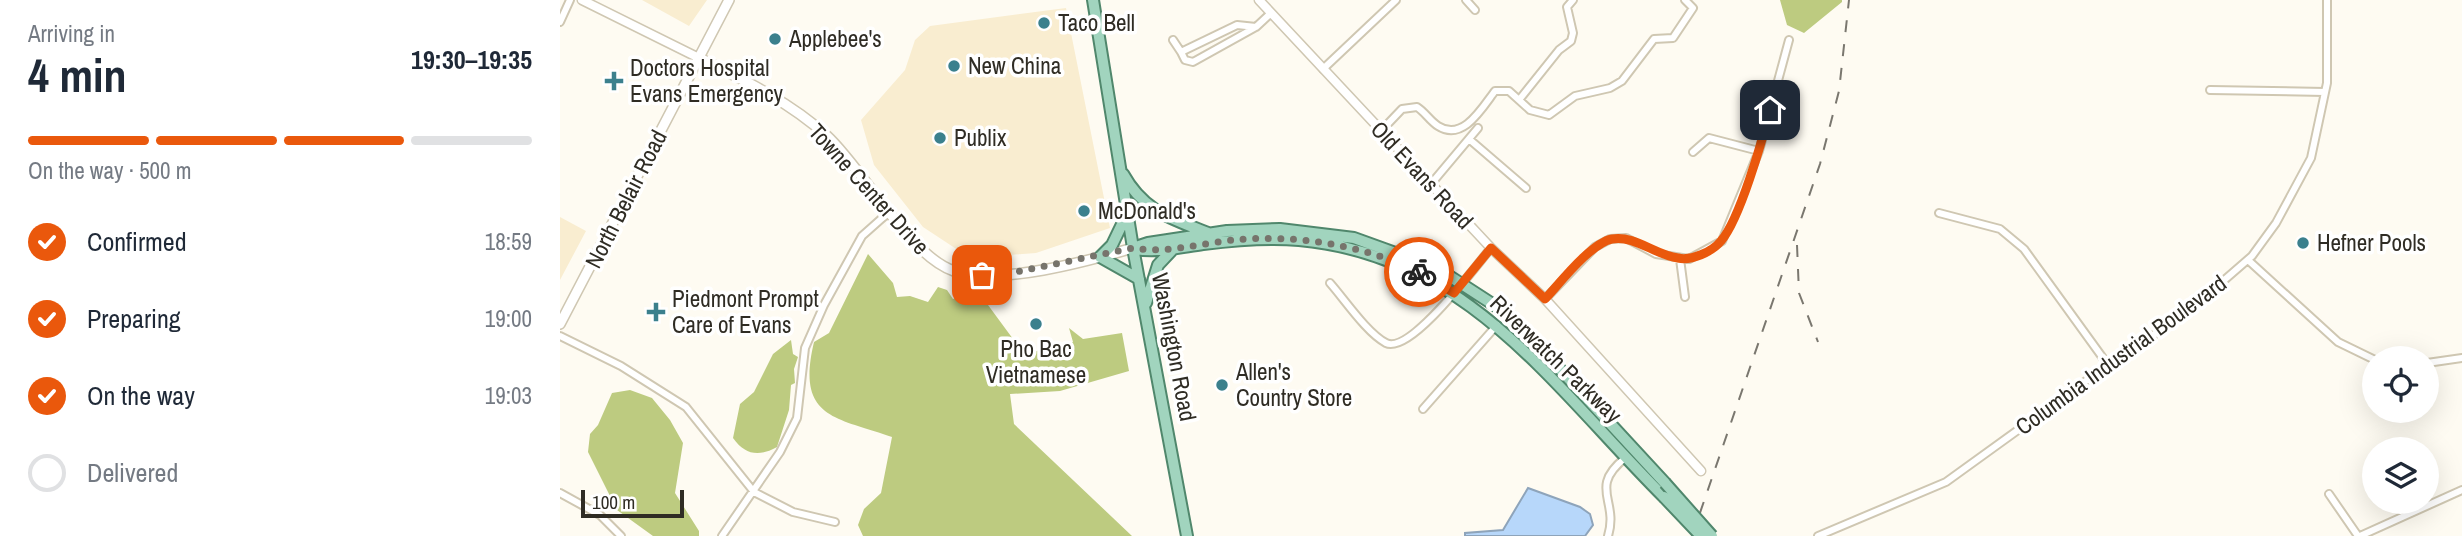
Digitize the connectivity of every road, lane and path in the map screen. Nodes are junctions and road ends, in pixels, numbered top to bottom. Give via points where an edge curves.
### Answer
1 (570, 0) edge
2 (582, 0) edge
3 (729, 0) edge
4 (1093, 0) edge
5 (1259, 0) edge
6 (1396, 0) edge
7 (1466, 0) edge
8 (1573, 0) edge
9 (1685, 0) edge
10 (2327, 0) edge
11 (1475, 10) dead end
12 (1271, 13) junction
13 (560, 22) edge
14 (1256, 27) junction
15 (1173, 40) dead end
16 (1789, 40) dead end
17 (1181, 52) junction
18 (699, 58) junction
19 (1323, 69) junction
20 (2210, 90) dead end
21 (2325, 92) junction
22 (1520, 100) junction
23 (1478, 128) dead end
24 (1381, 131) junction
25 (1469, 138) junction
26 (1759, 151) junction
27 (1692, 152) dead end
28 (1120, 168) junction
29 (1431, 184) junction
30 (1526, 188) dead end
31 (889, 212) junction
32 (1939, 213) dead end
33 (1127, 214) junction
34 (1210, 234) junction
35 (1133, 248) junction
36 (1174, 248) junction
37 (1491, 248) junction
38 (1100, 257) junction
39 (1680, 259) junction
40 (2248, 260) junction
41 (1139, 279) junction
42 (1463, 282) junction
43 (1330, 283) dead end
44 (1454, 293) junction
45 (1685, 297) dead end
46 (1545, 299) junction
47 (1145, 306) junction
48 (560, 324) edge
49 (1497, 325) junction
50 (560, 337) edge
51 (2362, 354) edge
52 (2462, 358) edge
53 (2439, 361) edge
54 (2108, 365) junction
55 (1423, 410) dead end
56 (1625, 458) junction
57 (1701, 471) dead end
58 (2462, 490) edge
59 (754, 492) junction
60 (560, 493) edge
61 (2329, 494) dead end
62 (835, 522) dead end
63 (621, 536) edge
64 (722, 536) edge
65 (1187, 536) edge
66 (1608, 536) edge
67 (1701, 536) edge
68 (1712, 536) edge
69 (1818, 536) edge
70 (2359, 536) edge

1 - 13 street
2 - 18 street
3 - 18 main road, North Belair Road
4 - 28 main road, Washington Road
5 - 12 street, Old Evans Road
6 - 19 street
7 - 11 street
8 - 22 street via 1567,7 1571,41
9 - 22 street via 1693,8 1673,38 1654,39 1622,81 1575,96 1549,115 1531,110
10 - 21 street, Columbia Industrial Boulevard
12 - 14 street
12 - 19 street, Old Evans Road
14 - 17 street via 1237,25
14 - 17 street via 1193,62 1185,60
15 - 17 street
16 - 26 street
18 - 31 main road, Towne Center Drive via 753,84 817,128 857,169
18 - 48 main road, North Belair Road
19 - 24 street, Old Evans Road
20 - 21 street
21 - 40 street, Columbia Industrial Boulevard via 2311,158 2276,223
22 - 24 street via 1509,91 1495,91 1468,124 1446,130 1417,107 1402,109
23 - 25 street
24 - 29 street, Old Evans Road
25 - 29 street
25 - 30 street
26 - 27 street via 1709,138
26 - 39 street via 1721,241 1689,259
28 - 33 main road, Washington Road
28 - 34 main road via 1142,200 1161,216
29 - 37 street, Old Evans Road
31 - 38 main road, Towne Center Drive via 939,263 968,274 996,276
31 - 59 street via 862,236 814,325 805,348 797,418
32 - 54 street via 2000,229 2024,249
33 - 35 main road, Washington Road
33 - 38 main road via 1112,245
34 - 35 main road, Riverwatch Parkway
34 - 42 main road, Riverwatch Parkway via 1280,229 1354,238 1414,258
35 - 36 main road, Riverwatch Parkway
35 - 38 main road, Towne Center Drive
35 - 41 main road, Washington Road
36 - 44 main road, Riverwatch Parkway via 1238,239 1326,243 1406,266
36 - 47 main road via 1158,265
37 - 42 street
37 - 46 street, Old Evans Road
38 - 41 main road
39 - 45 street
39 - 46 street via 1656,254 1626,238 1610,239 1595,247
40 - 51 street via 2338,342
40 - 54 street, Columbia Industrial Boulevard via 2184,315
41 - 47 main road, Washington Road
42 - 44 street
42 - 68 main road, Riverwatch Parkway, bridge via 1511,316
43 - 44 street via 1375,334 1394,345 1411,338
44 - 49 main road, Riverwatch Parkway
46 - 57 street, Old Evans Road
47 - 65 main road, Washington Road
49 - 55 street
49 - 56 main road, Riverwatch Parkway
50 - 59 street via 621,366 686,407
52 - 53 street
54 - 69 street, Columbia Industrial Boulevard via 1946,482
56 - 66 street via 1606,477 1611,519
56 - 67 main road, Riverwatch Parkway, bridge
58 - 70 street
59 - 62 street via 793,512
59 - 64 street
60 - 63 street via 600,515
61 - 70 street

